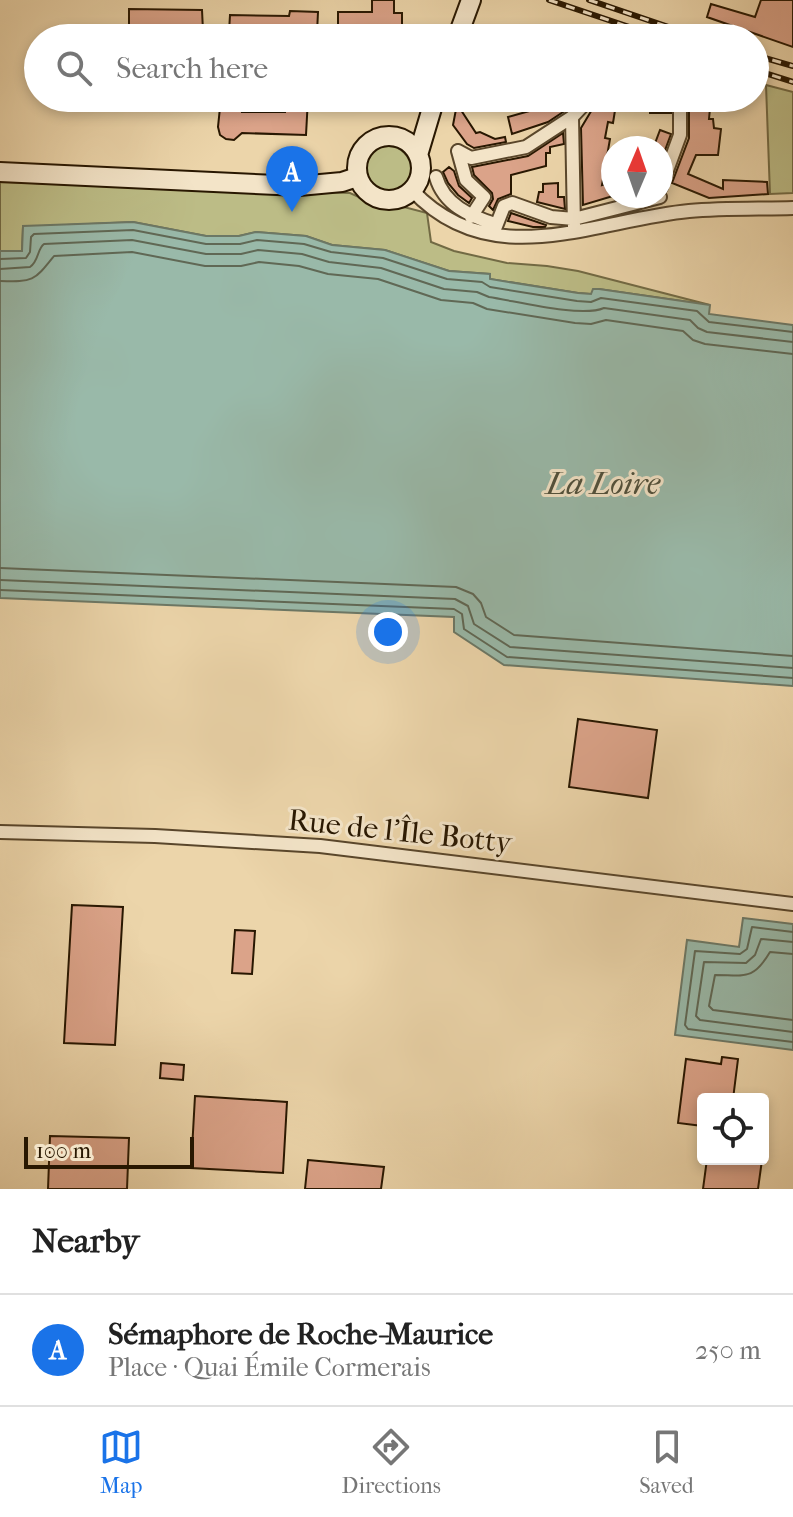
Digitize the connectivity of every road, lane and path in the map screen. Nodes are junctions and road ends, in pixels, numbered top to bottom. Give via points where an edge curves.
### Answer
1 (471, 0) edge
2 (462, 24) edge
3 (425, 112) edge
4 (431, 112) edge
5 (577, 112) edge
6 (680, 112) edge
7 (572, 117) junction
8 (397, 137) junction
9 (418, 155) junction
10 (673, 155) edge
11 (0, 172) edge
12 (357, 177) junction
13 (436, 177) dead end
14 (412, 190) junction
15 (610, 208) edge
16 (661, 208) edge
17 (793, 208) edge
18 (661, 216) junction
19 (471, 217) junction
20 (574, 219) junction
21 (494, 229) junction
22 (575, 234) junction
23 (0, 832) edge
24 (793, 904) edge

1 - 2 main road
3 - 8 main road
4 - 9 main road
5 - 7 street
6 - 10 street
7 - 19 street via 526,147 471,158 458,151 466,180 484,197
7 - 20 street
8 - 9 main road
8 - 12 main road via 384,136 366,145 357,160
9 - 14 main road via 421,173
11 - 12 main road via 299,186
12 - 14 main road via 378,198 396,199
13 - 19 street via 443,193
14 - 21 street via 448,219
15 - 20 street
16 - 18 street
17 - 18 street
18 - 22 street
19 - 21 street
20 - 21 street via 512,203 504,206
20 - 22 street
21 - 22 street via 549,237
23 - 24 street, Rue de l'Île Botty via 320,846

